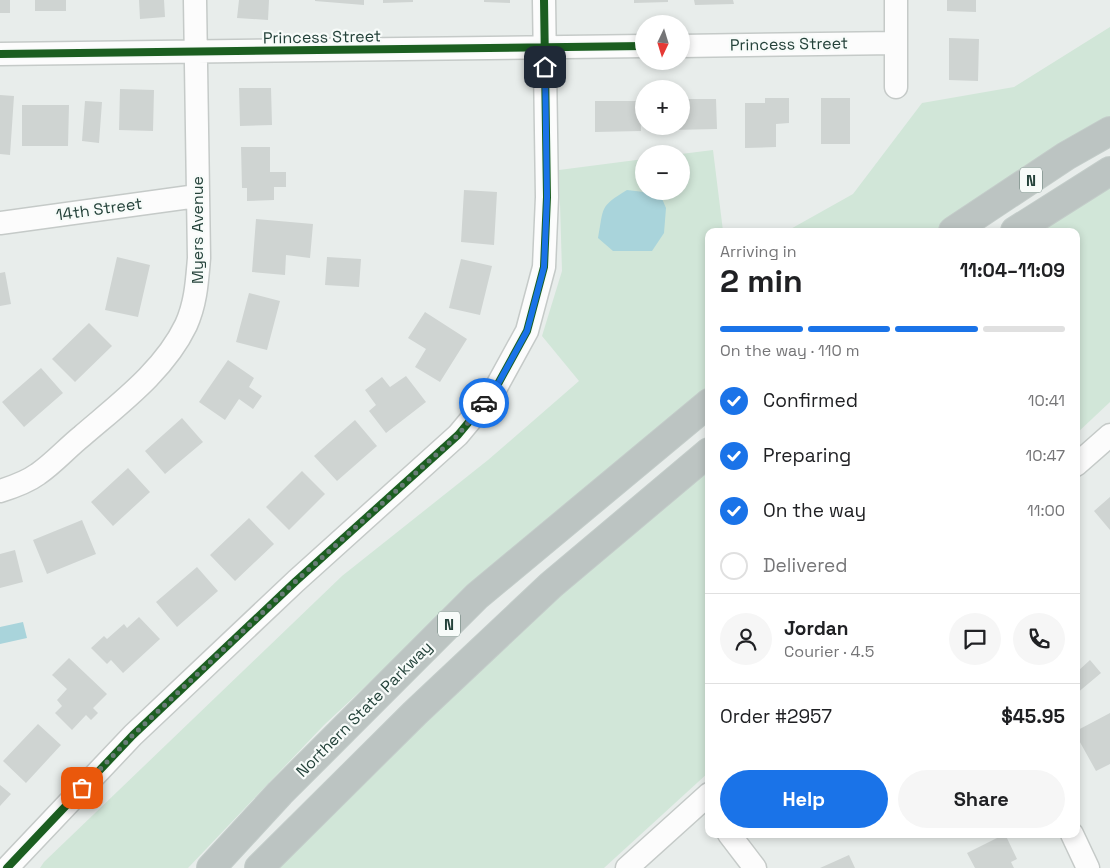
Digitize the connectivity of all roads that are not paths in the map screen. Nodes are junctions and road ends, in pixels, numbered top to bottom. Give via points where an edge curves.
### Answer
1 (195, 0) edge
2 (544, 0) edge
3 (896, 0) edge
4 (896, 43) junction
5 (635, 46) edge
6 (690, 46) edge
7 (544, 48) junction
8 (196, 52) junction
9 (0, 54) edge
10 (896, 88) dead end
11 (1110, 131) edge
12 (1110, 171) edge
13 (197, 196) junction
14 (0, 223) edge
15 (958, 228) edge
16 (1020, 228) edge
17 (705, 406) edge
18 (1110, 435) edge
19 (705, 455) edge
20 (1080, 462) edge
21 (0, 491) edge
22 (705, 802) edge
23 (732, 838) edge
24 (1074, 838) edge
25 (7, 868) edge
26 (211, 868) edge
27 (259, 868) edge
28 (627, 868) edge
29 (755, 868) edge
30 (1088, 868) edge

1 - 8 street, Myers Avenue
2 - 7 street
3 - 4 street
4 - 6 street, Princess Street
4 - 10 street
5 - 7 street, Princess Street
7 - 8 street, Princess Street
7 - 25 street via 547,197 544,267 527,331 493,393 458,435 296,581 133,735
8 - 9 street, Princess Street
8 - 13 street, Myers Avenue
11 - 15 highway, N via 1066,156
12 - 16 highway, N
13 - 14 street, 14th Street
13 - 21 street, Myers Avenue via 197,292 177,341 155,369 122,401 38,474 13,488
17 - 26 highway, Northern State Parkway / N via 477,596 280,793
18 - 20 street
19 - 27 highway via 551,585 415,713
22 - 28 street
23 - 29 street
24 - 30 street

